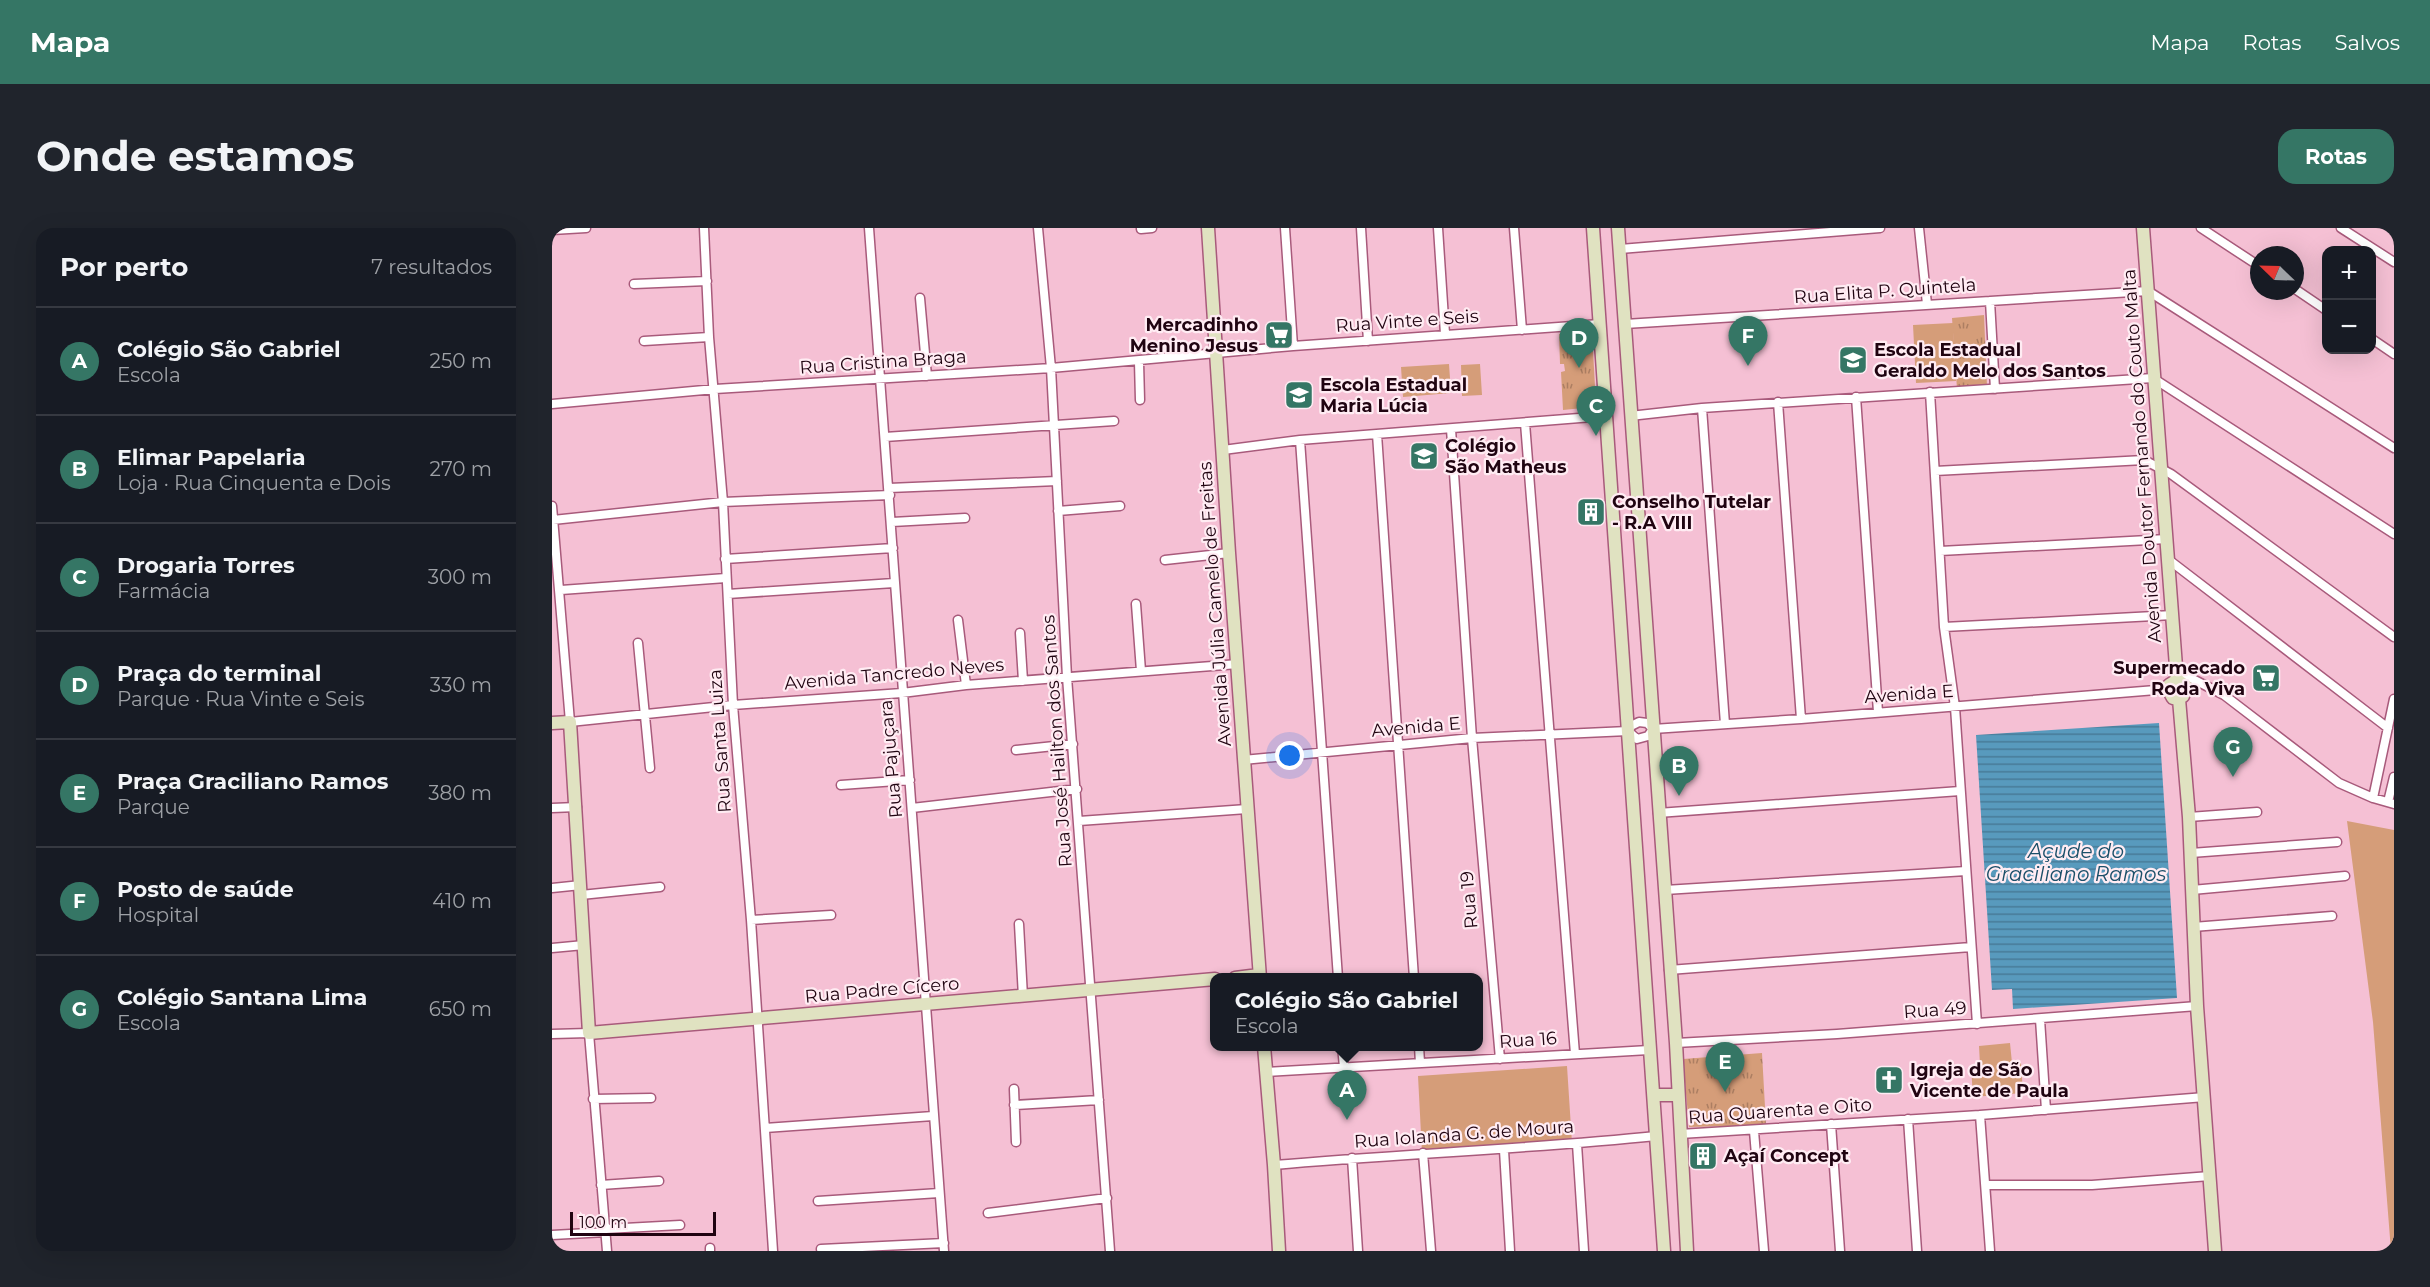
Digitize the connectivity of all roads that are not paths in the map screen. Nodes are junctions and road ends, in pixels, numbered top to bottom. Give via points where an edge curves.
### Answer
1 (586, 228) edge
2 (704, 228) edge
3 (869, 228) edge
4 (1038, 228) edge
5 (1152, 228) edge
6 (1208, 228) edge
7 (1285, 228) edge
8 (1361, 228) edge
9 (1438, 228) edge
10 (1515, 228) edge
11 (1593, 228) edge
12 (1618, 228) edge
13 (1880, 228) edge
14 (1919, 228) edge
15 (2143, 228) edge
16 (2201, 228) edge
17 (2342, 228) edge
18 (1141, 229) edge
19 (552, 230) edge
20 (1620, 249) junction
21 (2250, 260) edge
22 (2394, 262) edge
23 (707, 281) junction
24 (634, 284) dead end
25 (2148, 291) junction
26 (2304, 295) edge
27 (920, 298) dead end
28 (1990, 301) junction
29 (1926, 304) junction
30 (2322, 307) edge
31 (1600, 324) junction
32 (1625, 324) junction
33 (1522, 330) junction
34 (1445, 334) junction
35 (709, 337) junction
36 (644, 341) dead end
37 (1368, 341) junction
38 (2376, 342) edge
39 (1293, 346) junction
40 (1216, 354) junction
41 (2394, 354) edge
42 (1139, 362) junction
43 (1051, 368) junction
44 (1626, 370) junction
45 (1604, 371) junction
46 (927, 376) junction
47 (2153, 378) junction
48 (879, 380) junction
49 (715, 389) junction
50 (1995, 389) junction
51 (1930, 392) junction
52 (1856, 397) junction
53 (1140, 400) dead end
54 (1778, 402) junction
55 (552, 404) edge
56 (1702, 408) junction
57 (1605, 416) junction
58 (1630, 416) junction
59 (1114, 421) dead end
60 (1525, 423) junction
61 (1053, 426) junction
62 (1451, 429) junction
63 (1377, 434) junction
64 (885, 437) junction
65 (1300, 440) junction
66 (2394, 448) edge
67 (1223, 450) junction
68 (2160, 468) junction
69 (1935, 471) junction
70 (1057, 481) junction
71 (889, 491) junction
72 (723, 502) junction
73 (552, 506) edge
74 (1120, 506) dead end
75 (1058, 512) junction
76 (965, 518) dead end
77 (553, 520) edge
78 (892, 522) junction
79 (2394, 534) edge
80 (2167, 539) junction
81 (893, 548) junction
82 (1940, 551) junction
83 (1229, 553) junction
84 (725, 559) junction
85 (1165, 560) dead end
86 (2169, 560) junction
87 (555, 572) edge
88 (726, 578) junction
89 (894, 583) junction
90 (561, 590) junction
91 (728, 594) junction
92 (1136, 604) dead end
93 (2173, 615) junction
94 (958, 620) dead end
95 (1944, 627) junction
96 (1020, 633) dead end
97 (2394, 637) edge
98 (638, 643) dead end
99 (1239, 664) junction
100 (1141, 671) junction
101 (1067, 677) junction
102 (2174, 680) junction
103 (1023, 681) junction
104 (966, 685) junction
105 (902, 693) junction
106 (2394, 699) edge
107 (733, 705) junction
108 (1955, 707) junction
109 (1878, 712) junction
110 (644, 714) junction
111 (1801, 719) junction
112 (570, 722) junction
113 (552, 723) edge
114 (1725, 724) junction
115 (2388, 728) junction
116 (1653, 729) junction
117 (1628, 731) junction
118 (1549, 736) junction
119 (1472, 738) junction
120 (1073, 744) junction
121 (1397, 746) junction
122 (1016, 750) dead end
123 (1322, 751) junction
124 (1243, 760) junction
125 (650, 768) dead end
126 (2394, 777) edge
127 (910, 780) junction
128 (841, 785) dead end
129 (1077, 789) junction
130 (1960, 791) junction
131 (2373, 798) junction
132 (2391, 803) edge
133 (577, 807) junction
134 (552, 808) edge
135 (912, 808) junction
136 (1247, 809) junction
137 (2257, 812) dead end
138 (1658, 813) junction
139 (2189, 817) junction
140 (1079, 821) junction
141 (2337, 842) dead end
142 (2191, 853) junction
143 (1966, 872) junction
144 (2345, 876) dead end
145 (660, 887) dead end
146 (552, 888) edge
147 (581, 890) junction
148 (1665, 890) junction
149 (2192, 890) junction
150 (831, 915) dead end
151 (2332, 916) dead end
152 (751, 920) junction
153 (1019, 924) dead end
154 (2193, 927) junction
155 (584, 945) junction
156 (1971, 947) junction
157 (552, 948) edge
158 (1669, 970) junction
159 (1259, 973) edge
160 (1338, 973) edge
161 (1414, 973) edge
162 (1210, 979) edge
163 (1091, 991) junction
164 (1023, 997) junction
165 (925, 1004) junction
166 (2197, 1006) junction
167 (757, 1019) junction
168 (2040, 1020) junction
169 (1977, 1024) junction
170 (589, 1033) junction
171 (552, 1034) edge
172 (1676, 1043) junction
173 (1649, 1050) junction
174 (1264, 1051) edge
175 (1342, 1051) edge
176 (1419, 1051) edge
177 (1575, 1054) junction
178 (1500, 1059) junction
179 (1420, 1063) junction
180 (1344, 1067) junction
181 (1266, 1072) junction
182 (1014, 1089) dead end
183 (1654, 1095) junction
184 (1678, 1095) junction
185 (2205, 1097) junction
186 (651, 1098) dead end
187 (593, 1100) junction
188 (1099, 1100) junction
189 (1014, 1105) junction
190 (2046, 1110) junction
191 (1980, 1115) junction
192 (933, 1116) junction
193 (1908, 1119) junction
194 (1831, 1124) junction
195 (765, 1128) junction
196 (1754, 1131) junction
197 (1680, 1134) junction
198 (1656, 1136) junction
199 (1016, 1142) dead end
200 (1576, 1144) junction
201 (1504, 1150) junction
202 (1423, 1153) junction
203 (1352, 1158) junction
204 (1274, 1165) junction
205 (2210, 1176) junction
206 (659, 1180) dead end
207 (601, 1185) junction
208 (1986, 1185) junction
209 (939, 1193) junction
210 (1107, 1198) junction
211 (818, 1201) dead end
212 (988, 1213) dead end
213 (680, 1225) dead end
214 (606, 1230) junction
215 (552, 1235) edge
216 (944, 1247) edge
217 (821, 1249) dead end
218 (607, 1251) edge
219 (773, 1251) edge
220 (1110, 1251) edge
221 (1279, 1251) edge
222 (1358, 1251) edge
223 (1431, 1251) edge
224 (1510, 1251) edge
225 (1584, 1251) edge
226 (1664, 1251) edge
227 (1688, 1251) edge
228 (1764, 1251) edge
229 (1840, 1251) edge
230 (1917, 1251) edge
231 (1990, 1251) edge
232 (2215, 1251) edge

1 - 19 street
2 - 23 street, Rua Santa Luiza
3 - 48 street, Rua Pajuçara
4 - 43 street, Rua José Hailton dos Santos
5 - 18 street
6 - 40 street, Avenida Júlia Camelo de Freitas
7 - 39 street
8 - 37 street
9 - 34 street
10 - 33 street
11 - 31 street
12 - 20 street
13 - 20 street
14 - 29 street
15 - 25 street, Avenida Doutor Fernando do Couto Malta
16 - 21 street
17 - 22 street
20 - 32 street
23 - 24 street
23 - 35 street, Rua Santa Luiza
25 - 28 street, Rua Elita P. Quintela
25 - 47 street, Avenida Doutor Fernando do Couto Malta
25 - 66 street
26 - 30 street
27 - 46 street
28 - 29 street, Rua Elita P. Quintela
28 - 50 street
29 - 32 street, Rua Elita P. Quintela
31 - 33 street, Rua Vinte e Seis
31 - 45 street
32 - 44 street
33 - 34 street, Rua Vinte e Seis
34 - 37 street, Rua Vinte e Seis
35 - 36 street
35 - 49 street, Rua Santa Luiza
37 - 39 street, Rua Vinte e Seis
38 - 41 street
39 - 40 street, Rua Vinte e Seis
40 - 42 street, Rua Cristina Braga
40 - 67 street, Avenida Júlia Camelo de Freitas
42 - 43 street, Rua Cristina Braga
42 - 53 street
43 - 46 street, Rua Cristina Braga
43 - 61 street, Rua José Hailton dos Santos
44 - 45 street
44 - 58 street
45 - 57 street
46 - 48 street, Rua Cristina Braga
47 - 50 street
47 - 68 street, Avenida Doutor Fernando do Couto Malta
47 - 79 street
48 - 49 street, Rua Cristina Braga
48 - 64 street, Rua Pajuçara
49 - 55 street, Rua Cristina Braga
49 - 72 street, Rua Santa Luiza
50 - 51 street
51 - 52 street
51 - 69 street
52 - 54 street
52 - 109 street
54 - 56 street
54 - 111 street
56 - 58 street
56 - 114 street
57 - 60 street
57 - 117 street
58 - 116 street
59 - 61 street
60 - 62 street
60 - 118 street
61 - 64 street
61 - 70 street, Rua José Hailton dos Santos
62 - 63 street
62 - 119 street, Rua 19
63 - 65 street
63 - 121 street
64 - 71 street, Rua Pajuçara
65 - 67 street
65 - 123 street
67 - 83 street, Avenida Júlia Camelo de Freitas
68 - 69 street via 2144,459
68 - 80 street, Avenida Doutor Fernando do Couto Malta
68 - 97 street
69 - 82 street
70 - 71 street
70 - 75 street, Rua José Hailton dos Santos
71 - 72 street
71 - 78 street, Rua Pajuçara
72 - 77 street
72 - 84 street, Rua Santa Luiza
73 - 77 street
74 - 75 street
75 - 101 street, Rua José Hailton dos Santos
76 - 78 street
77 - 87 street
78 - 81 street, Rua Pajuçara
80 - 82 street
80 - 86 street, Avenida Doutor Fernando do Couto Malta
81 - 84 street
81 - 89 street, Rua Pajuçara
82 - 95 street
83 - 85 street
83 - 99 street, Avenida Júlia Camelo de Freitas
84 - 88 street, Rua Santa Luiza
86 - 93 street, Avenida Doutor Fernando do Couto Malta
86 - 115 street
87 - 90 street
88 - 90 street
88 - 91 street, Rua Santa Luiza
89 - 91 street
89 - 105 street, Rua Pajuçara
90 - 112 street
91 - 107 street, Rua Santa Luiza
92 - 100 street
93 - 95 street
93 - 102 street, Avenida Doutor Fernando do Couto Malta
94 - 104 street
95 - 108 street
96 - 103 street
98 - 110 street
99 - 100 street, Avenida Tancredo Neves
99 - 124 street, Avenida Júlia Camelo de Freitas
100 - 101 street, Avenida Tancredo Neves
101 - 103 street, Avenida Tancredo Neves
101 - 120 street, Rua José Hailton dos Santos
102 - 108 street, Avenida E
102 - 131 street via 2224,695 2339,783
102 - 139 street, Avenida Doutor Fernando do Couto Malta via 2186,686 2179,699
103 - 104 street, Avenida Tancredo Neves
104 - 105 street, Avenida Tancredo Neves
105 - 107 street, Avenida Tancredo Neves
105 - 127 street, Rua Pajuçara
106 - 115 street
107 - 110 street, Avenida Tancredo Neves
107 - 152 street, Rua Santa Luiza
108 - 109 street, Avenida E
108 - 130 street
109 - 111 street, Avenida E
110 - 112 street, Avenida Tancredo Neves
110 - 125 street
111 - 114 street, Avenida E
112 - 113 street, Avenida Tancredo Neves
112 - 133 street
114 - 116 street, Avenida E
115 - 131 street
116 - 117 street, Avenida E via 1639,722
116 - 117 street, Avenida E via 1648,736 1637,739
116 - 138 street
117 - 118 street, Avenida E
117 - 173 street
118 - 119 street, Avenida E
118 - 177 street
119 - 121 street, Avenida E
119 - 178 street, Rua 19
120 - 122 street
120 - 129 street, Rua José Hailton dos Santos
121 - 123 street, Avenida E
121 - 161 street
123 - 124 street, Avenida E
123 - 160 street
124 - 136 street, Avenida Júlia Camelo de Freitas
126 - 132 street
127 - 128 street
127 - 135 street, Rua Pajuçara
129 - 135 street
129 - 140 street, Rua José Hailton dos Santos
130 - 138 street
130 - 143 street
131 - 132 street
133 - 134 street
133 - 147 street
135 - 165 street, Rua Pajuçara
136 - 140 street
136 - 159 street, Avenida Júlia Camelo de Freitas
137 - 139 street
138 - 148 street
139 - 142 street, Avenida Doutor Fernando do Couto Malta
140 - 163 street, Rua José Hailton dos Santos
141 - 142 street
142 - 149 street, Avenida Doutor Fernando do Couto Malta
143 - 148 street
143 - 156 street
144 - 149 street
145 - 147 street
146 - 147 street
147 - 155 street
148 - 158 street
149 - 154 street, Avenida Doutor Fernando do Couto Malta
150 - 152 street
151 - 154 street
152 - 167 street, Rua Santa Luiza
153 - 164 street
154 - 166 street, Avenida Doutor Fernando do Couto Malta
155 - 157 street
155 - 170 street
156 - 158 street
156 - 169 street
158 - 172 street
162 - 163 street, Rua Padre Cícero
163 - 164 street, Rua Padre Cícero
163 - 188 street, Rua José Hailton dos Santos
164 - 165 street, Rua Padre Cícero
165 - 167 street, Rua Padre Cícero
165 - 192 street, Rua Pajuçara
166 - 168 street, Rua 49
166 - 185 street, Avenida Doutor Fernando do Couto Malta
167 - 170 street, Rua Padre Cícero
167 - 195 street, Rua Santa Luiza
168 - 169 street, Rua 49
168 - 190 street
169 - 172 street, Rua 49
170 - 171 street, Rua Padre Cícero
170 - 187 street
172 - 184 street
173 - 177 street, Rua 16
173 - 183 street
174 - 181 street
175 - 180 street
176 - 179 street
177 - 178 street, Rua 16
178 - 179 street, Rua 16
179 - 180 street, Rua 16
180 - 181 street, Rua 16
181 - 204 street
182 - 189 street
183 - 184 street
183 - 198 street
184 - 197 street
185 - 190 street, Rua Quarenta e Oito
185 - 205 street, Avenida Doutor Fernando do Couto Malta
186 - 187 street
187 - 207 street
188 - 189 street
188 - 210 street, Rua José Hailton dos Santos
189 - 199 street
190 - 191 street, Rua Quarenta e Oito
191 - 193 street, Rua Quarenta e Oito
191 - 208 street
192 - 195 street
192 - 209 street, Rua Pajuçara
193 - 194 street, Rua Quarenta e Oito
193 - 230 street
194 - 196 street, Rua Quarenta e Oito
194 - 229 street
195 - 219 street, Rua Santa Luiza
196 - 197 street, Rua Quarenta e Oito
196 - 228 street
197 - 227 street
198 - 200 street, Rua Iolanda G. de Moura
198 - 226 street
200 - 201 street, Rua Iolanda G. de Moura
200 - 225 street
201 - 202 street, Rua Iolanda G. de Moura
201 - 224 street
202 - 203 street, Rua Iolanda G. de Moura
202 - 223 street
203 - 204 street, Rua Iolanda G. de Moura
203 - 222 street
204 - 221 street
205 - 208 street via 2092,1185
205 - 232 street, Avenida Doutor Fernando do Couto Malta
206 - 207 street
207 - 214 street
208 - 231 street
209 - 211 street
209 - 216 street, Rua Pajuçara
210 - 212 street
210 - 220 street, Rua José Hailton dos Santos
213 - 214 street
214 - 215 street
214 - 218 street
216 - 217 street

